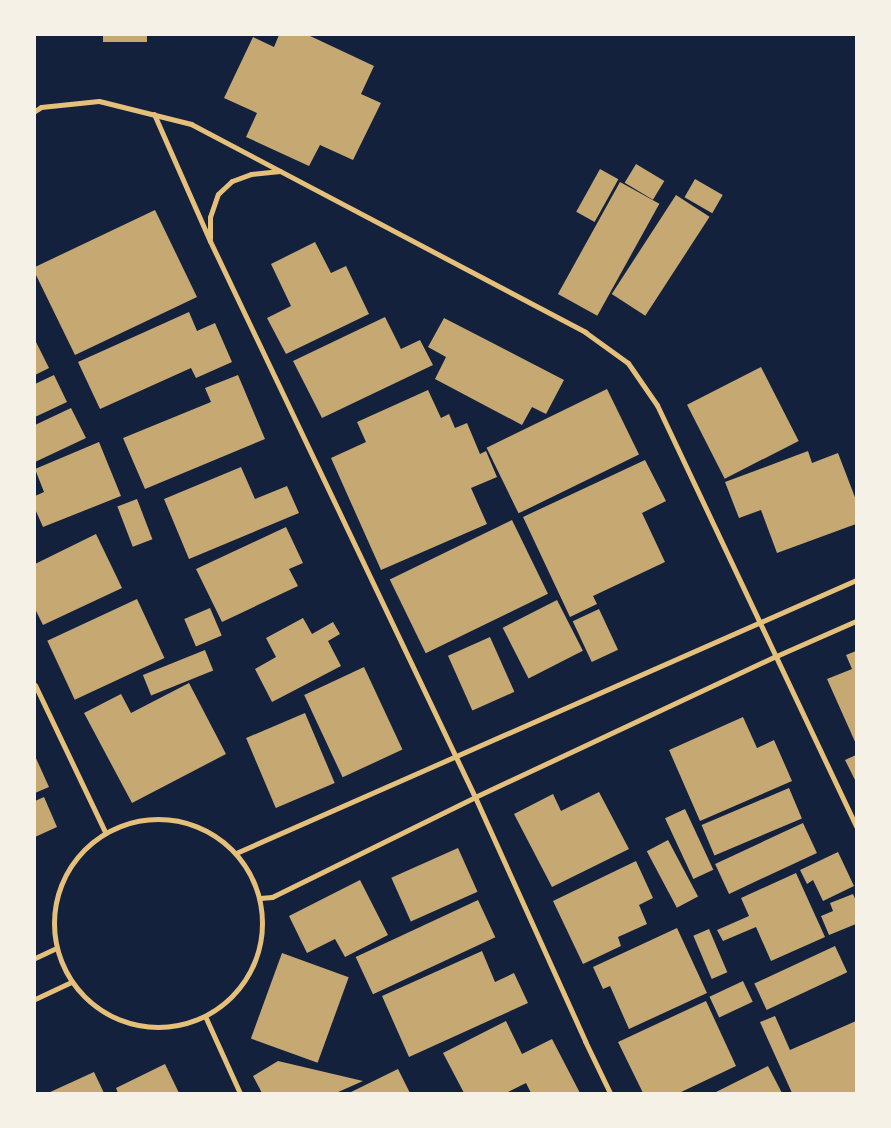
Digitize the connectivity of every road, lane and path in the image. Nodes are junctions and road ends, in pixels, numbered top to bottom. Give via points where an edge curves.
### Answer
1 (35, 111) edge
2 (154, 114) junction
3 (281, 171) junction
4 (210, 241) junction
5 (856, 580) edge
6 (856, 621) edge
7 (758, 623) junction
8 (774, 657) junction
9 (35, 685) edge
10 (454, 756) junction
11 (474, 797) junction
12 (856, 826) edge
13 (105, 832) junction
14 (236, 853) junction
15 (260, 898) junction
16 (56, 948) junction
17 (35, 958) edge
18 (72, 982) junction
19 (35, 999) edge
20 (205, 1016) junction
21 (240, 1093) edge
22 (610, 1093) edge

1 - 2 street via 41,107 98,101
2 - 3 street via 191,124
2 - 4 street
3 - 4 street via 251,174 232,181 218,194 210,217
3 - 7 street via 584,332 628,363 657,405
4 - 10 street
5 - 7 street
6 - 8 street
7 - 8 street
7 - 10 street
8 - 11 street
8 - 12 street
9 - 13 street
10 - 11 street
10 - 14 street
11 - 15 street via 272,897
11 - 22 street
13 - 14 street via 134,821 166,818 197,825
13 - 16 street via 79,854 61,882 53,915
14 - 15 street via 247,868
15 - 20 street via 262,933 253,967 233,995
16 - 17 street
16 - 18 street
18 - 19 street
18 - 20 street via 92,1004 118,1019 146,1026 176,1025
20 - 21 street

